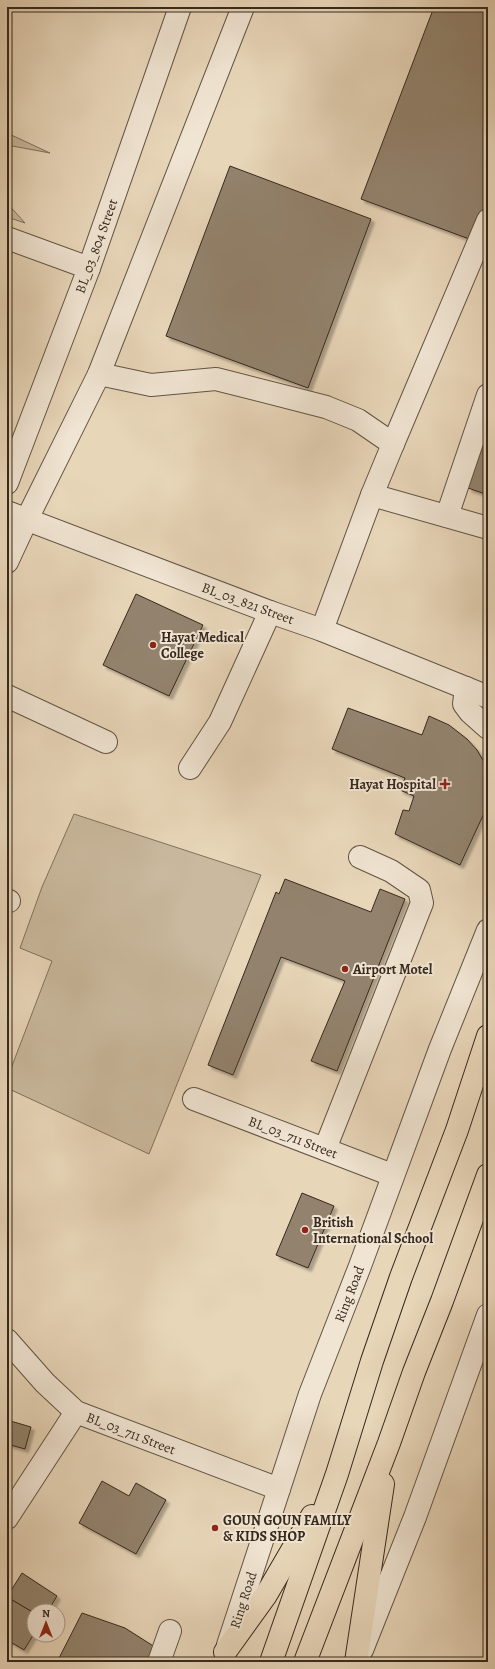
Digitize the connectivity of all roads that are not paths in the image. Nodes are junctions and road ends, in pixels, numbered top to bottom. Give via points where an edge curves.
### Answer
1 (180, 7) edge
2 (244, 7) edge
3 (488, 220) edge
4 (7, 238) edge
5 (89, 268) junction
6 (99, 374) junction
7 (488, 396) edge
8 (393, 444) junction
9 (7, 483) edge
10 (372, 496) junction
11 (17, 516) edge
12 (447, 516) junction
13 (488, 528) edge
14 (7, 562) edge
15 (270, 612) junction
16 (322, 630) junction
17 (466, 688) junction
18 (7, 696) edge
19 (488, 697) edge
20 (488, 728) edge
21 (106, 742) dead end
22 (190, 768) dead end
23 (360, 857) dead end
24 (488, 930) edge
25 (488, 1036) edge
26 (194, 1099) dead end
27 (325, 1149) junction
28 (392, 1175) junction
29 (488, 1175) edge
30 (488, 1315) edge
31 (7, 1340) edge
32 (76, 1412) junction
33 (389, 1443) junction
34 (337, 1474) junction
35 (279, 1489) junction
36 (11, 1502) edge
37 (170, 1631) dead end
38 (224, 1657) edge
39 (159, 1662) edge
40 (271, 1662) edge
41 (305, 1662) edge
42 (357, 1662) edge

1 - 5 street, BL_03_804 Street
2 - 6 street
3 - 8 street
4 - 5 street
5 - 9 street, BL_03_804 Street
6 - 8 street via 151,385 216,379 326,407 358,420
6 - 11 street
7 - 12 street
8 - 10 street
10 - 12 street
10 - 16 street
11 - 14 street
11 - 15 street, BL_03_821 Street
12 - 13 street
15 - 16 street, BL_03_821 Street
15 - 22 street via 220,722
16 - 17 street, BL_03_821 Street
17 - 19 street, BL_03_821 Street
17 - 20 street via 464,704
18 - 21 street
23 - 27 street via 391,871 419,890 422,903
24 - 28 street, Ring Road
25 - 34 highway via 457,1130 376,1347
26 - 27 street, BL_03_711 Street
27 - 28 street, BL_03_711 Street
28 - 35 street, Ring Road via 310,1394
29 - 33 highway
30 - 42 street via 415,1517
31 - 32 street, BL_03_711 Street via 45,1383
32 - 35 street, BL_03_711 Street
32 - 36 street
33 - 41 highway
33 - 42 highway
34 - 38 highway via 266,1596
34 - 40 highway
35 - 38 street, Ring Road
37 - 39 street

